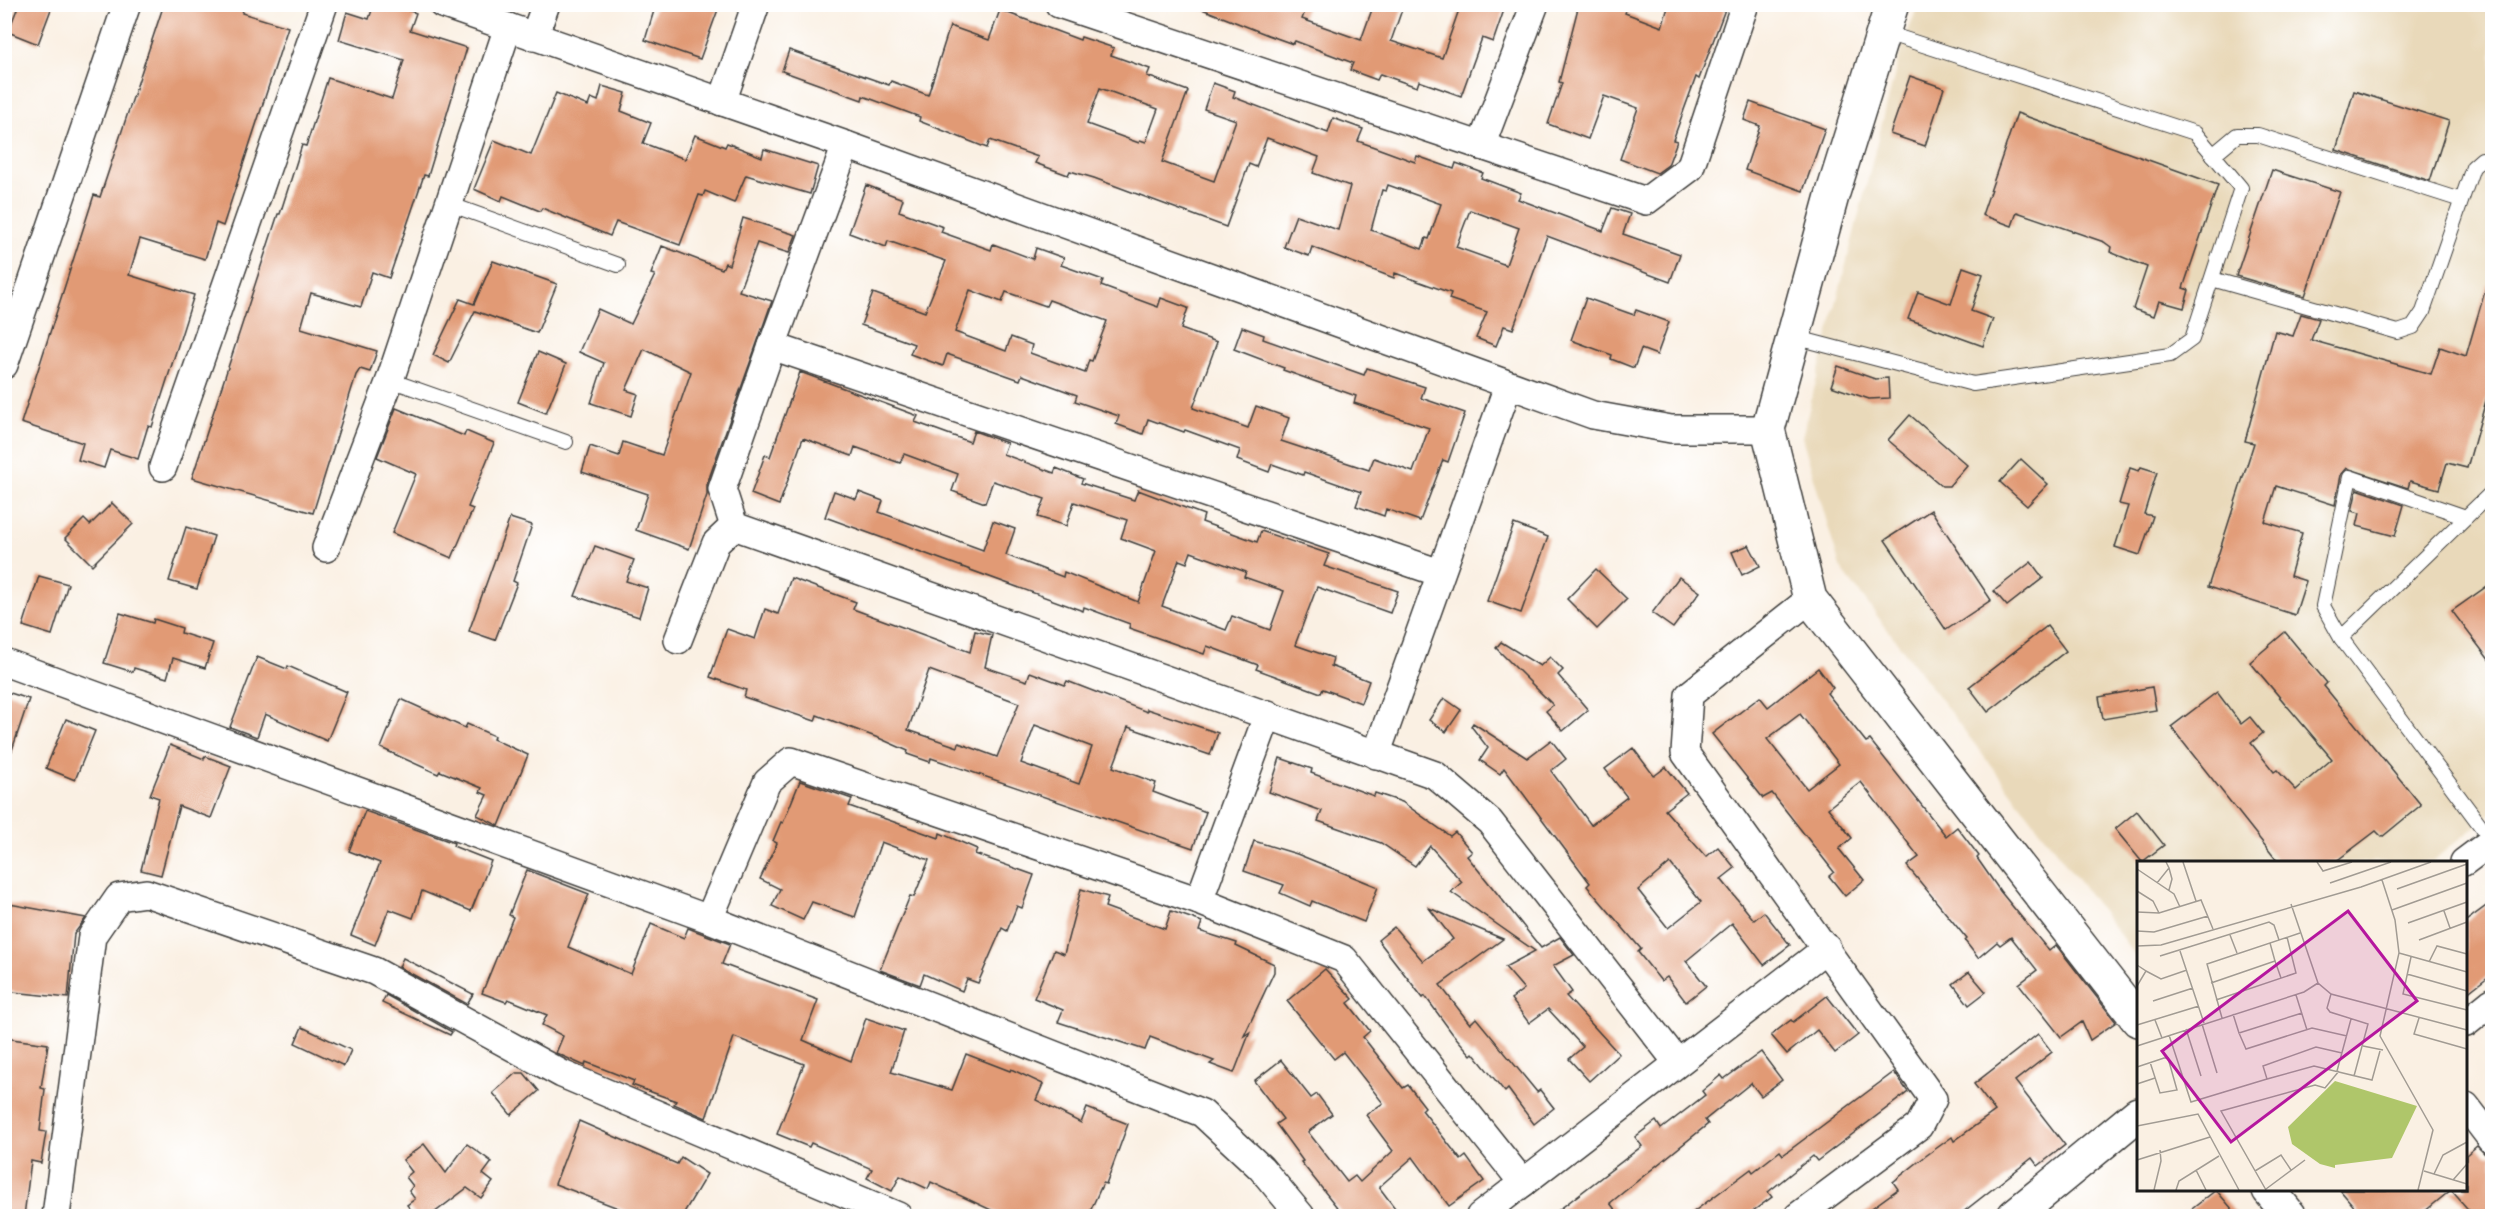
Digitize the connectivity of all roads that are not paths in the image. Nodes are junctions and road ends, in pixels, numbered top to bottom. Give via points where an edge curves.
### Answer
1 (127, 4) edge
2 (324, 4) edge
3 (442, 4) edge
4 (546, 4) edge
5 (756, 4) edge
6 (1059, 4) edge
7 (1535, 4) edge
8 (1745, 4) edge
9 (1888, 18) edge
10 (508, 27) junction
11 (534, 37) junction
12 (722, 102) junction
13 (846, 146) junction
14 (1481, 146) junction
15 (2213, 155) junction
16 (2493, 162) edge
17 (2461, 200) junction
18 (449, 204) junction
19 (618, 265) dead end
20 (2212, 279) junction
21 (1794, 337) junction
22 (772, 346) junction
23 (4, 365) edge
24 (390, 380) junction
25 (1508, 386) junction
26 (1768, 429) junction
27 (566, 442) dead end
28 (164, 467) dead end
29 (2493, 492) edge
30 (2466, 517) junction
31 (734, 526) junction
32 (326, 548) dead end
33 (1440, 573) junction
34 (1810, 600) junction
35 (2341, 638) junction
36 (678, 640) dead end
37 (4, 662) edge
38 (1268, 714) junction
39 (1376, 755) junction
40 (2492, 841) edge
41 (2465, 861) edge
42 (1199, 901) junction
43 (709, 919) junction
44 (1827, 948) junction
45 (2493, 1002) edge
46 (2137, 1017) edge
47 (2467, 1022) edge
48 (1677, 1062) junction
49 (2467, 1107) edge
50 (2137, 1116) edge
51 (2493, 1140) edge
52 (1523, 1183) junction
53 (2270, 1191) edge
54 (56, 1216) edge
55 (898, 1216) edge
56 (1301, 1216) edge
57 (1480, 1216) edge
58 (1797, 1216) edge
59 (2014, 1216) edge
60 (2290, 1216) edge

1 - 23 street
2 - 28 street
3 - 10 street
4 - 11 street
5 - 12 street
6 - 14 street
7 - 14 street
8 - 14 street via 1690,168 1646,201
9 - 15 lane via 2195,133
9 - 21 street via 1832,196
10 - 11 street
10 - 18 street
11 - 12 street
12 - 13 street
13 - 22 street
13 - 25 street
15 - 17 lane via 2237,135 2258,135
15 - 20 lane via 2241,188
16 - 17 lane via 2481,159 2473,167
17 - 20 lane via 2423,312 2413,327 2398,332
18 - 19 lane
18 - 24 street
20 - 21 lane via 2193,339 2170,355 1973,384
21 - 26 street
22 - 31 street via 722,489
22 - 33 street
24 - 27 lane
24 - 32 street
25 - 26 street via 1593,415 1671,429
25 - 33 street
26 - 34 street
29 - 30 lane
30 - 35 lane
30 - 35 lane via 2350,477 2323,606
31 - 36 street via 716,543
31 - 38 street
33 - 39 street
34 - 44 street via 1689,695 1685,753
34 - 46 street
35 - 40 lane
37 - 43 street
38 - 39 street
38 - 42 street
39 - 48 street via 1435,775 1490,822
40 - 41 street
42 - 43 street via 791,761 767,782
42 - 52 street via 1344,959
43 - 56 street via 1203,1113 1261,1168
44 - 48 street
44 - 58 street via 1933,1099 1920,1126
45 - 47 street
48 - 52 street
49 - 51 street
50 - 59 street
52 - 57 street
53 - 60 street
54 - 55 street via 92,936 119,897 146,893 374,971 562,1074

